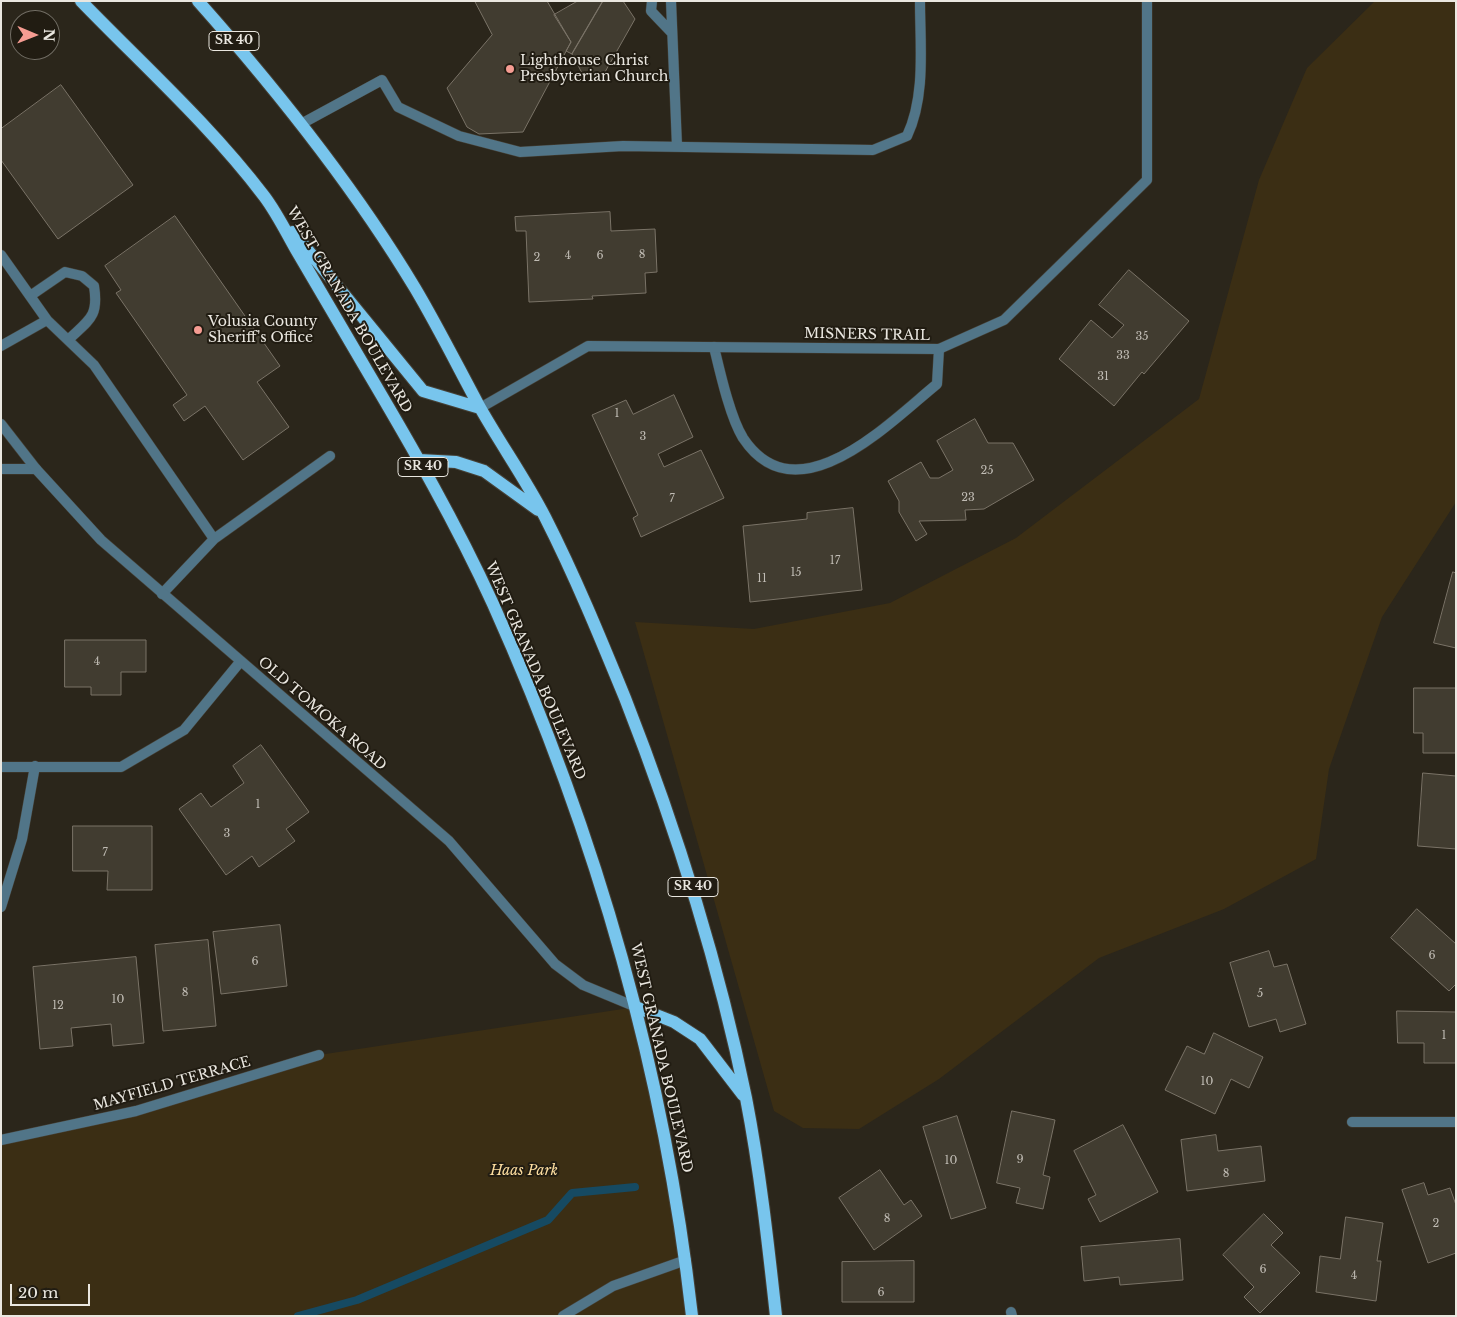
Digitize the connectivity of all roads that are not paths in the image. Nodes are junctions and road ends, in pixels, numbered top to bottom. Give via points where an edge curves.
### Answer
1 (81, 1) edge
2 (198, 1) edge
3 (652, 1) edge
4 (671, 1) edge
5 (920, 1) edge
6 (1147, 1) edge
7 (672, 33) junction
8 (301, 124) junction
9 (678, 146) junction
10 (268, 200) junction
11 (1, 255) edge
12 (30, 296) junction
13 (47, 320) junction
14 (68, 340) junction
15 (1, 346) edge
16 (714, 347) junction
17 (939, 349) junction
18 (480, 408) junction
19 (1, 424) edge
20 (330, 456) dead end
21 (419, 460) junction
22 (1, 469) edge
23 (36, 469) junction
24 (544, 515) junction
25 (214, 539) junction
26 (162, 594) junction
27 (240, 662) junction
28 (1, 766) edge
29 (35, 766) junction
30 (1, 907) edge
31 (636, 1008) junction
32 (319, 1055) dead end
33 (746, 1099) junction
34 (1352, 1122) dead end
35 (1456, 1122) edge
36 (1, 1140) edge
37 (686, 1260) junction
38 (563, 1316) edge
39 (692, 1316) edge
40 (776, 1316) edge

1 - 10 main road, WEST GRANADA BOULEVARD / SR 40 via 230,152
2 - 8 main road, SR 40 via 249,58
3 - 7 street via 651,11
4 - 7 street
5 - 9 street via 920,75 916,117 907,136 873,150
6 - 17 street, MISNERS TRAIL via 1146,180 1004,320
7 - 9 street
8 - 9 street via 382,80 398,107 460,136 520,152
8 - 18 main road, SR 40 via 415,287
10 - 18 main road via 423,391
10 - 21 main road, WEST GRANADA BOULEVARD / SR 40
11 - 12 street
12 - 13 street
12 - 14 street via 65,272 82,276 94,286 97,304 90,319
13 - 14 street
13 - 15 street
14 - 25 street via 94,365
16 - 17 street, MISNERS TRAIL
16 - 17 street via 725,392 743,437 764,462 789,471 813,468 853,451 937,384
16 - 18 street, MISNERS TRAIL via 588,346
18 - 24 main road, SR 40
19 - 23 street, OLD TOMOKA ROAD
20 - 25 street
21 - 24 main road via 456,462 484,471
21 - 31 main road, WEST GRANADA BOULEVARD / SR 40 via 492,601 558,758 588,842
22 - 23 street
23 - 26 street, OLD TOMOKA ROAD via 101,540
24 - 33 main road, SR 40 via 605,648 670,817 700,910
25 - 26 street
26 - 27 street, OLD TOMOKA ROAD
27 - 29 street via 184,730 120,767
27 - 31 street, OLD TOMOKA ROAD via 449,841 555,964 583,985
28 - 29 street
29 - 30 street via 22,839
31 - 33 main road via 674,1022 700,1039
31 - 37 main road, WEST GRANADA BOULEVARD / SR 40 via 672,1173
32 - 36 street, MAYFIELD TERRACE via 136,1111
33 - 40 main road, SR 40
34 - 35 street
37 - 38 street via 613,1286
37 - 39 main road, WEST GRANADA BOULEVARD / SR 40

